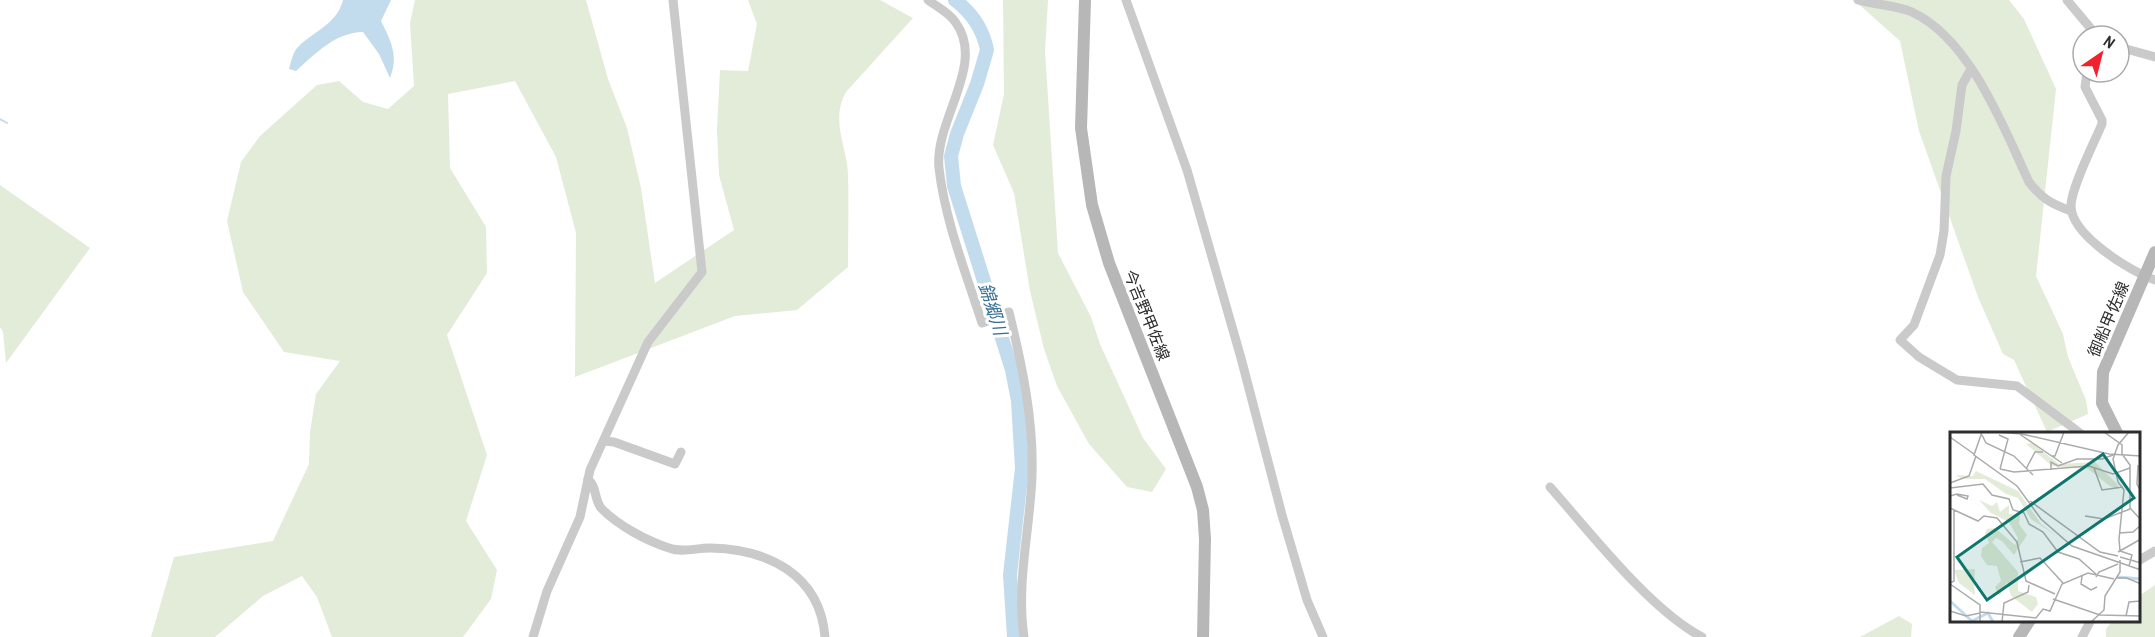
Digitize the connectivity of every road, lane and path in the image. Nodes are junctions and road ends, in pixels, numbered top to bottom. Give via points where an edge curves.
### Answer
1 (673, 0) edge
2 (928, 0) edge
3 (1085, 0) edge
4 (1126, 0) edge
5 (1858, 0) edge
6 (2067, 0) edge
7 (2087, 24) edge
8 (2131, 50) edge
9 (2155, 57) edge
10 (1971, 69) junction
11 (2085, 84) edge
12 (2072, 211) junction
13 (2155, 252) edge
14 (2150, 278) edge
15 (2079, 432) edge
16 (2116, 432) edge
17 (604, 441) junction
18 (681, 452) dead end
19 (588, 479) junction
20 (1550, 487) dead end
21 (2155, 551) edge
22 (2140, 560) edge
23 (2029, 622) edge
24 (2090, 622) edge
25 (533, 637) edge
26 (825, 637) edge
27 (1024, 637) edge
28 (1203, 637) edge
29 (1323, 637) edge
30 (1702, 637) edge
31 (2019, 637) edge
32 (2082, 637) edge

1 - 17 street via 702,272 648,342
2 - 27 street via 955,21 966,51 939,152 946,210 982,323 1009,312 1026,398 1032,475 1022,577
3 - 28 main road, 今吉野甲佐線 via 1081,128 1091,196 1109,263 1203,510
4 - 29 street via 1187,170 1281,515 1307,600
5 - 10 street via 1909,11 1931,22 1948,37
6 - 7 street
8 - 9 street
10 - 12 street via 2029,182 2049,203
10 - 15 street via 1962,85 1946,176 1940,255 1914,325 1900,340 1919,357 1957,380 2017,386
11 - 12 street via 2102,124 2074,194
12 - 14 street via 2102,251
13 - 14 main road, 御船甲佐線
14 - 16 main road, 御船甲佐線 via 2101,381 2102,403
17 - 18 street via 675,464
17 - 19 street
19 - 25 street via 580,517 547,591
19 - 26 street via 601,508 638,534 668,548 710,548 764,557 781,565 810,589 820,608
20 - 30 street via 1650,596
21 - 22 street
23 - 31 main road
24 - 32 street

